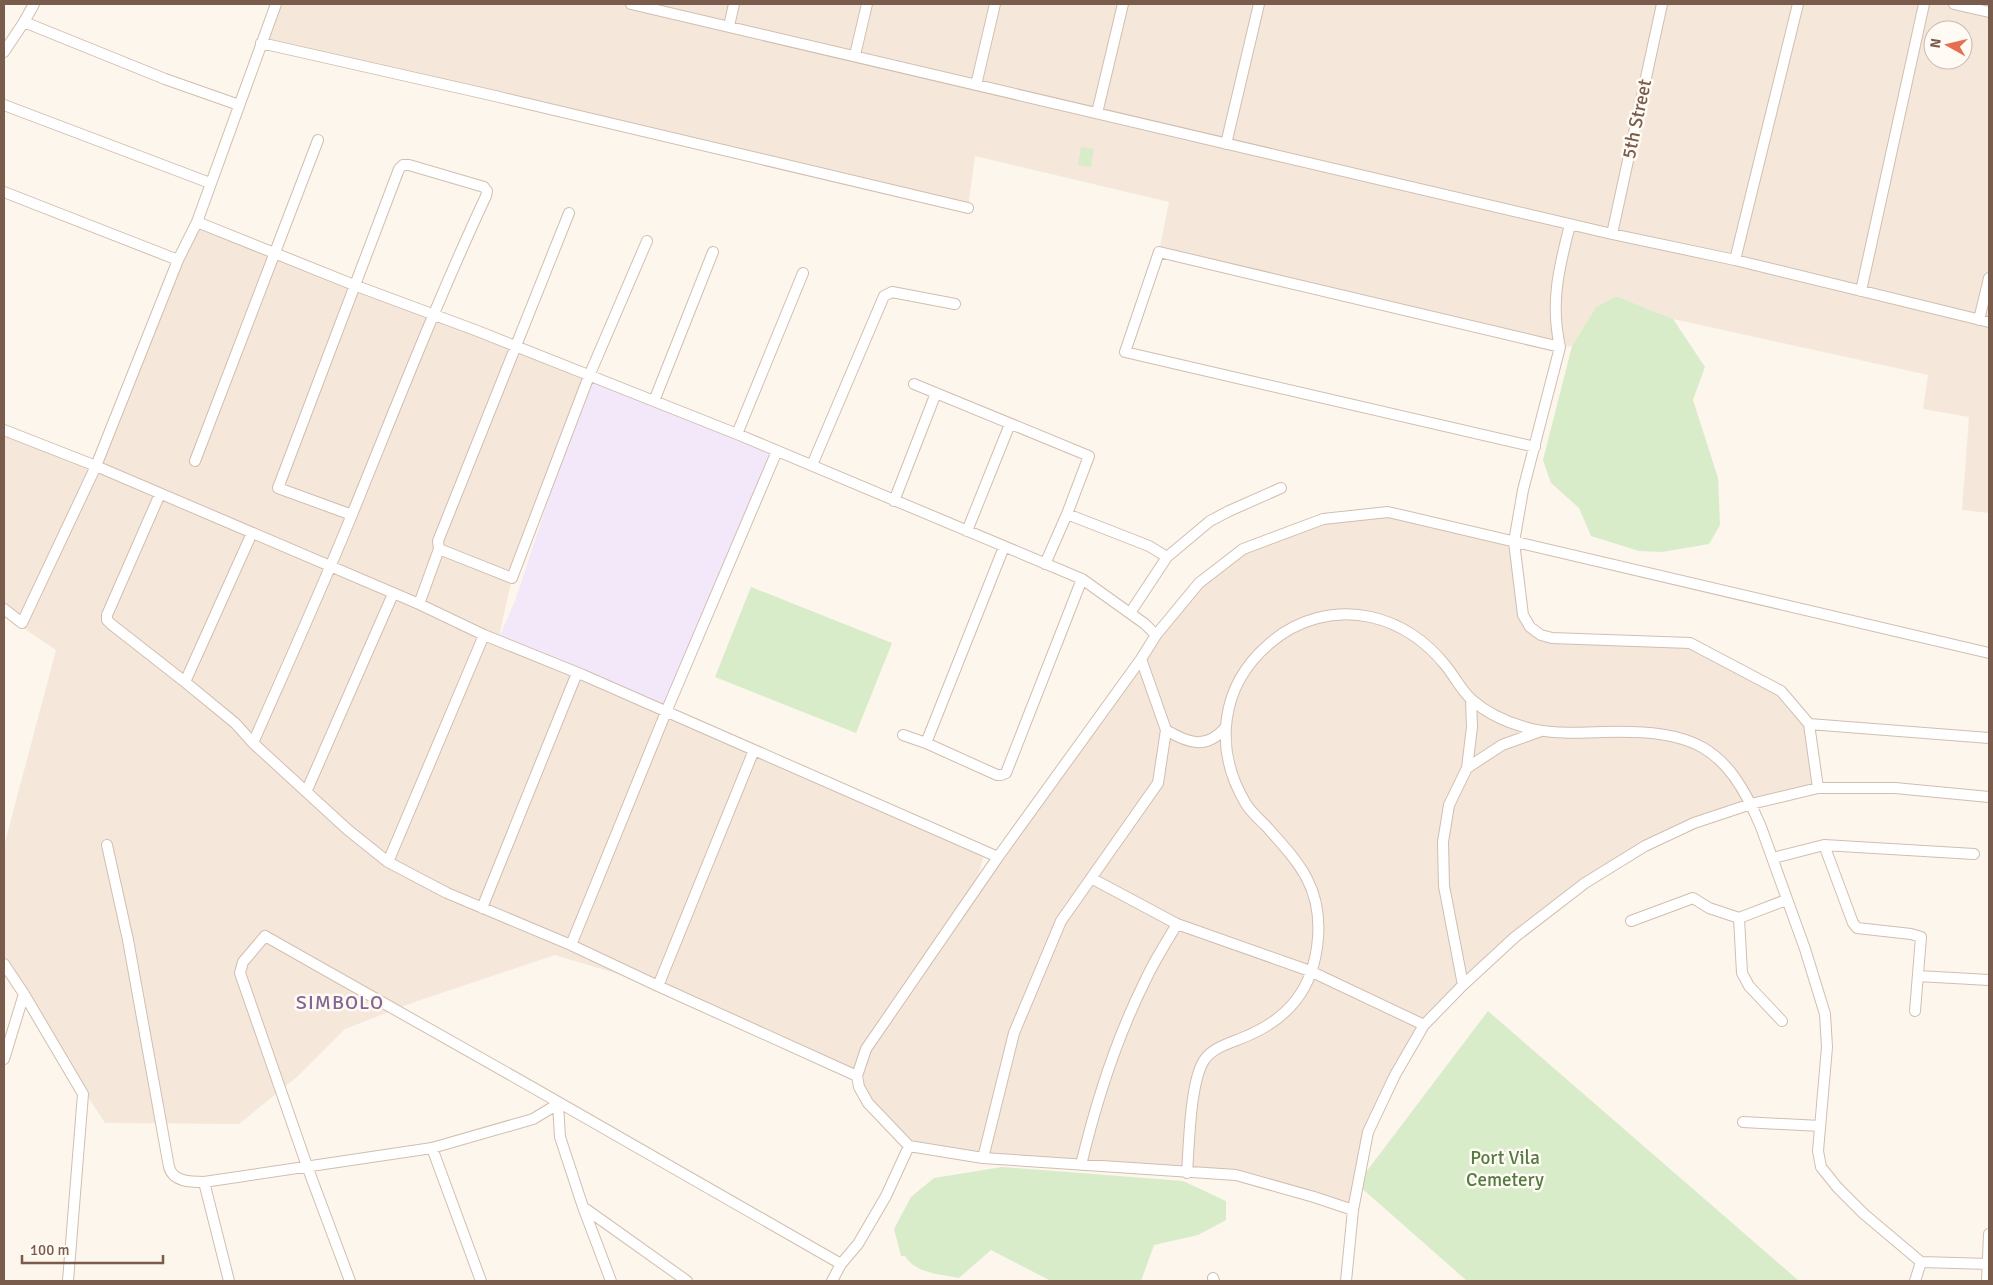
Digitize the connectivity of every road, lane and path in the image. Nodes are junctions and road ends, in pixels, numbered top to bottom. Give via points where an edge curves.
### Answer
1 (34, 4) edge
2 (276, 4) edge
3 (631, 4) edge
4 (734, 4) edge
5 (867, 4) edge
6 (995, 4) edge
7 (1123, 4) edge
8 (1259, 4) edge
9 (1662, 4) edge
10 (1798, 4) edge
11 (1924, 4) edge
12 (1954, 4) edge
13 (1989, 12) edge
14 (24, 22) junction
15 (728, 26) junction
16 (261, 43) junction
17 (4, 52) edge
18 (855, 55) junction
19 (976, 85) junction
20 (4, 105) edge
21 (239, 105) junction
22 (1096, 113) junction
23 (318, 140) dead end
24 (1226, 144) junction
25 (210, 183) junction
26 (4, 192) edge
27 (968, 208) dead end
28 (569, 213) dead end
29 (196, 222) junction
30 (1570, 224) junction
31 (1612, 234) junction
32 (647, 241) dead end
33 (713, 252) dead end
34 (275, 253) junction
35 (178, 260) junction
36 (1735, 260) junction
37 (803, 273) dead end
38 (1989, 278) edge
39 (354, 285) junction
40 (1861, 291) junction
41 (955, 304) dead end
42 (432, 314) junction
43 (1984, 321) edge
44 (514, 347) junction
45 (1560, 347) junction
46 (589, 376) junction
47 (914, 384) dead end
48 (936, 393) junction
49 (654, 401) junction
50 (1010, 424) junction
51 (4, 430) edge
52 (737, 434) junction
53 (1535, 447) junction
54 (777, 451) junction
55 (195, 461) dead end
56 (812, 465) junction
57 (96, 466) junction
58 (1281, 488) dead end
59 (160, 494) junction
60 (894, 501) junction
61 (1068, 514) junction
62 (352, 515) junction
63 (967, 531) junction
64 (252, 533) junction
65 (1514, 542) junction
66 (1004, 547) junction
67 (440, 549) junction
68 (1167, 557) junction
69 (1045, 564) junction
70 (330, 567) junction
71 (1082, 579) junction
72 (393, 594) junction
73 (419, 604) junction
74 (4, 609) edge
75 (1130, 613) junction
76 (484, 635) junction
77 (1156, 635) junction
78 (1989, 653) edge
79 (1141, 659) junction
80 (578, 673) junction
81 (185, 682) junction
82 (1471, 699) junction
83 (666, 712) junction
84 (1809, 724) junction
85 (1224, 728) junction
86 (1166, 730) junction
87 (1542, 731) junction
88 (903, 735) dead end
89 (1989, 738) edge
90 (254, 743) junction
91 (926, 743) junction
92 (754, 750) junction
93 (1467, 768) junction
94 (1818, 788) junction
95 (306, 790) junction
96 (1989, 797) edge
97 (1751, 804) junction
98 (1824, 844) junction
99 (108, 845) dead end
100 (1974, 854) dead end
101 (998, 857) junction
102 (1772, 858) junction
103 (388, 862) junction
104 (1091, 878) junction
105 (1786, 900) junction
106 (482, 908) junction
107 (1739, 918) junction
108 (1630, 921) dead end
109 (1177, 924) junction
110 (571, 945) junction
111 (4, 964) edge
112 (1310, 971) junction
113 (1918, 976) junction
114 (1989, 980) edge
115 (1463, 985) junction
116 (658, 986) junction
117 (24, 994) junction
118 (1915, 1011) dead end
119 (1782, 1021) dead end
120 (1424, 1025) junction
121 (4, 1059) edge
122 (857, 1076) junction
123 (558, 1104) junction
124 (1744, 1122) dead end
125 (1820, 1126) junction
126 (909, 1146) junction
127 (432, 1148) junction
128 (983, 1158) junction
129 (1081, 1165) junction
130 (307, 1166) junction
131 (1187, 1173) junction
132 (204, 1182) junction
133 (583, 1207) junction
134 (1353, 1210) junction
135 (1989, 1234) edge
136 (1920, 1262) junction
137 (841, 1264) junction
138 (1989, 1264) edge
139 (68, 1281) edge
140 (229, 1281) edge
141 (350, 1281) edge
142 (481, 1281) edge
143 (611, 1281) edge
144 (687, 1281) edge
145 (832, 1281) edge
146 (1346, 1281) edge
147 (1915, 1281) edge
148 (1987, 1281) edge

1 - 14 street
2 - 16 street
3 - 15 street
4 - 15 street
5 - 18 street
6 - 19 street
7 - 22 street
8 - 24 street
9 - 31 street, 5th Street
10 - 36 street
11 - 40 street
12 - 13 street
14 - 17 street
14 - 21 street
15 - 18 street
16 - 21 street
16 - 27 street
18 - 19 street
19 - 22 street
20 - 25 street
21 - 25 street
22 - 24 street
23 - 34 street
24 - 30 street
25 - 29 street
26 - 35 street
28 - 44 street
29 - 34 street
29 - 35 street
30 - 31 street
30 - 45 street via 1558,272 1556,326
31 - 36 street
32 - 46 street
33 - 49 street
34 - 39 street
34 - 55 street
35 - 57 street
36 - 40 street
37 - 52 street
38 - 43 street
39 - 42 street
39 - 42 street via 399,169 409,165 484,187 486,196
39 - 62 street via 278,488
40 - 43 street
41 - 56 street via 892,292 884,296
42 - 44 street
42 - 62 street
44 - 46 street
44 - 67 street via 438,541
45 - 53 street
45 - 53 street via 1159,252 1125,352
46 - 49 street
46 - 67 street via 512,578
47 - 48 street
48 - 50 street
48 - 60 street
49 - 52 street
50 - 61 street via 1089,456
50 - 63 street
51 - 57 street
52 - 54 street
53 - 65 street
54 - 56 street
54 - 83 street
56 - 60 street
57 - 59 street
57 - 74 street via 22,623
58 - 68 street via 1210,521
59 - 64 street
59 - 81 street via 107,620
60 - 63 street
61 - 68 street via 1149,546
61 - 69 street
62 - 70 street
63 - 66 street
64 - 70 street
64 - 81 street
65 - 77 street via 1388,512 1323,519 1243,549 1198,583
65 - 78 street
65 - 84 street via 1523,615 1530,627 1541,635 1690,643 1781,691
66 - 69 street
66 - 91 street
67 - 73 street
68 - 75 street
69 - 71 street
70 - 72 street
70 - 90 street
71 - 75 street
71 - 91 street via 1006,773 997,775
72 - 73 street
72 - 95 street
73 - 76 street
75 - 77 street
76 - 80 street
76 - 103 street
77 - 79 street
79 - 86 street
79 - 101 street
80 - 83 street
80 - 106 street
81 - 90 street
82 - 85 street via 1438,657 1410,632 1371,617 1328,615 1282,633 1252,660 1234,692
82 - 87 street via 1496,716
82 - 93 street via 1472,727
83 - 92 street
83 - 110 street
84 - 89 street
84 - 94 street
85 - 86 street via 1217,738 1208,742 1188,741
85 - 112 street via 1232,775 1248,807 1293,855 1306,874 1318,924
86 - 104 street via 1158,783
87 - 93 street via 1502,745
87 - 97 street via 1661,734 1693,742 1715,754
88 - 91 street
90 - 95 street
92 - 101 street
92 - 116 street
93 - 115 street via 1449,805 1443,850 1444,886
94 - 96 street via 1895,788
94 - 97 street
95 - 103 street
97 - 102 street
97 - 115 street via 1694,823 1585,883 1515,938
98 - 100 street
98 - 102 street
98 - 113 street via 1852,923 1857,928 1921,937
99 - 132 street via 170,1171 175,1177 188,1182
101 - 122 street via 866,1049
102 - 105 street
103 - 106 street
104 - 109 street
104 - 128 street via 1061,921 1014,1032
105 - 107 street
105 - 125 street via 1825,1014 1827,1047
106 - 110 street
107 - 108 street via 1709,908 1693,898
107 - 119 street via 1742,973 1749,986
109 - 112 street
109 - 129 street via 1145,980 1115,1050 1092,1118
110 - 116 street
111 - 117 street
112 - 120 street
112 - 131 street via 1299,997 1286,1013 1256,1033 1215,1050 1201,1065 1189,1133
113 - 114 street
113 - 118 street
115 - 120 street
116 - 122 street
117 - 121 street
117 - 139 street via 83,1094
120 - 134 street via 1395,1075 1368,1132
122 - 126 street via 859,1088 868,1103
123 - 127 street via 533,1119
123 - 130 street via 490,1062 265,936 242,962 240,973
123 - 133 street via 560,1137
123 - 137 street
124 - 125 street
125 - 136 street via 1819,1159 1827,1176 1864,1214
126 - 128 street
126 - 137 street via 886,1196 858,1244
127 - 130 street
127 - 142 street
128 - 129 street
129 - 131 street
130 - 132 street
130 - 141 street
131 - 134 street via 1236,1176
132 - 140 street
133 - 143 street
133 - 144 street
134 - 146 street
135 - 138 street
136 - 138 street
136 - 147 street
137 - 145 street
138 - 148 street

